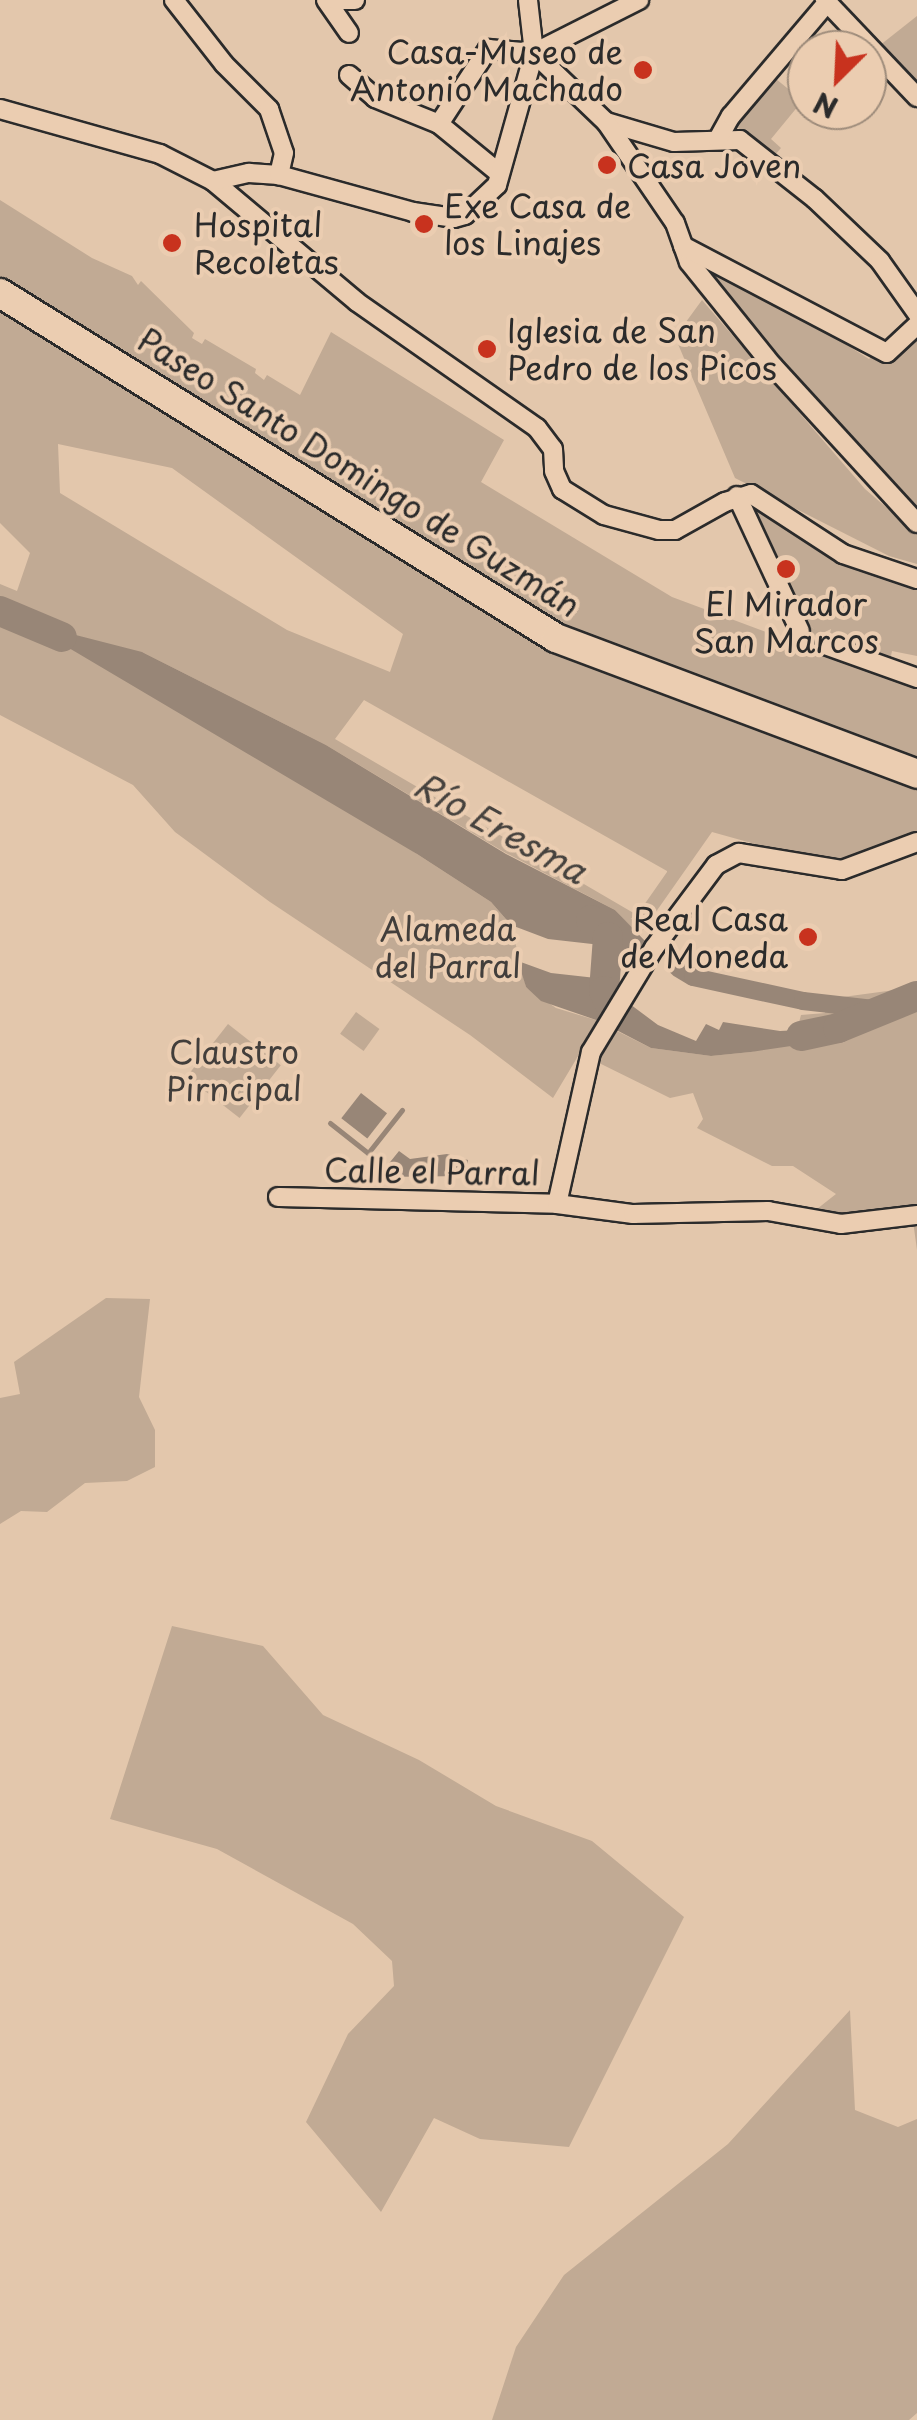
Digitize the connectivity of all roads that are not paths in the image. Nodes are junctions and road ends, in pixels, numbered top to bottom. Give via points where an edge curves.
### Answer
1 (174, 0) edge
2 (326, 0) edge
3 (336, 0) edge
4 (355, 0) edge
5 (528, 0) edge
6 (639, 0) edge
7 (826, 2) edge
8 (349, 33) dead end
9 (534, 53) junction
10 (349, 75) dead end
11 (917, 97) edge
12 (0, 109) edge
13 (600, 117) junction
14 (439, 124) junction
15 (718, 139) junction
16 (499, 173) junction
17 (279, 175) junction
18 (213, 181) junction
19 (683, 246) junction
20 (0, 293) edge
21 (917, 313) edge
22 (917, 325) edge
23 (737, 496) junction
24 (917, 523) edge
25 (917, 579) edge
26 (800, 630) tunnel mouth
27 (825, 645) tunnel mouth
28 (917, 678) edge
29 (917, 774) edge
30 (917, 842) edge
31 (278, 1197) dead end
32 (557, 1204) junction
33 (917, 1215) edge

1 - 17 street via 268,108 284,153
2 - 8 street
3 - 4 street
5 - 9 street
6 - 9 street
7 - 11 street
7 - 15 street
9 - 13 street
9 - 14 street via 488,49
9 - 16 street
10 - 14 street via 375,98
12 - 18 street via 160,154
13 - 15 street via 674,142
13 - 19 street via 674,222
14 - 16 street
15 - 21 street via 740,140 815,198 880,261
16 - 17 street via 495,188 454,218
17 - 18 street
18 - 23 street via 357,302 537,428 553,449 558,482 575,500 659,530 690,525
19 - 22 street via 888,353
19 - 24 street via 772,366
20 - 29 main road, Paseo Santo Domingo de Guzmán via 556,638
23 - 25 street via 751,494 868,566
23 - 26 street
27 - 28 street
30 - 32 street, Calle el Parral via 842,870 758,855 727,856 706,874 587,1060
31 - 32 street, Calle el Parral
32 - 33 street via 633,1214 768,1212 841,1224

